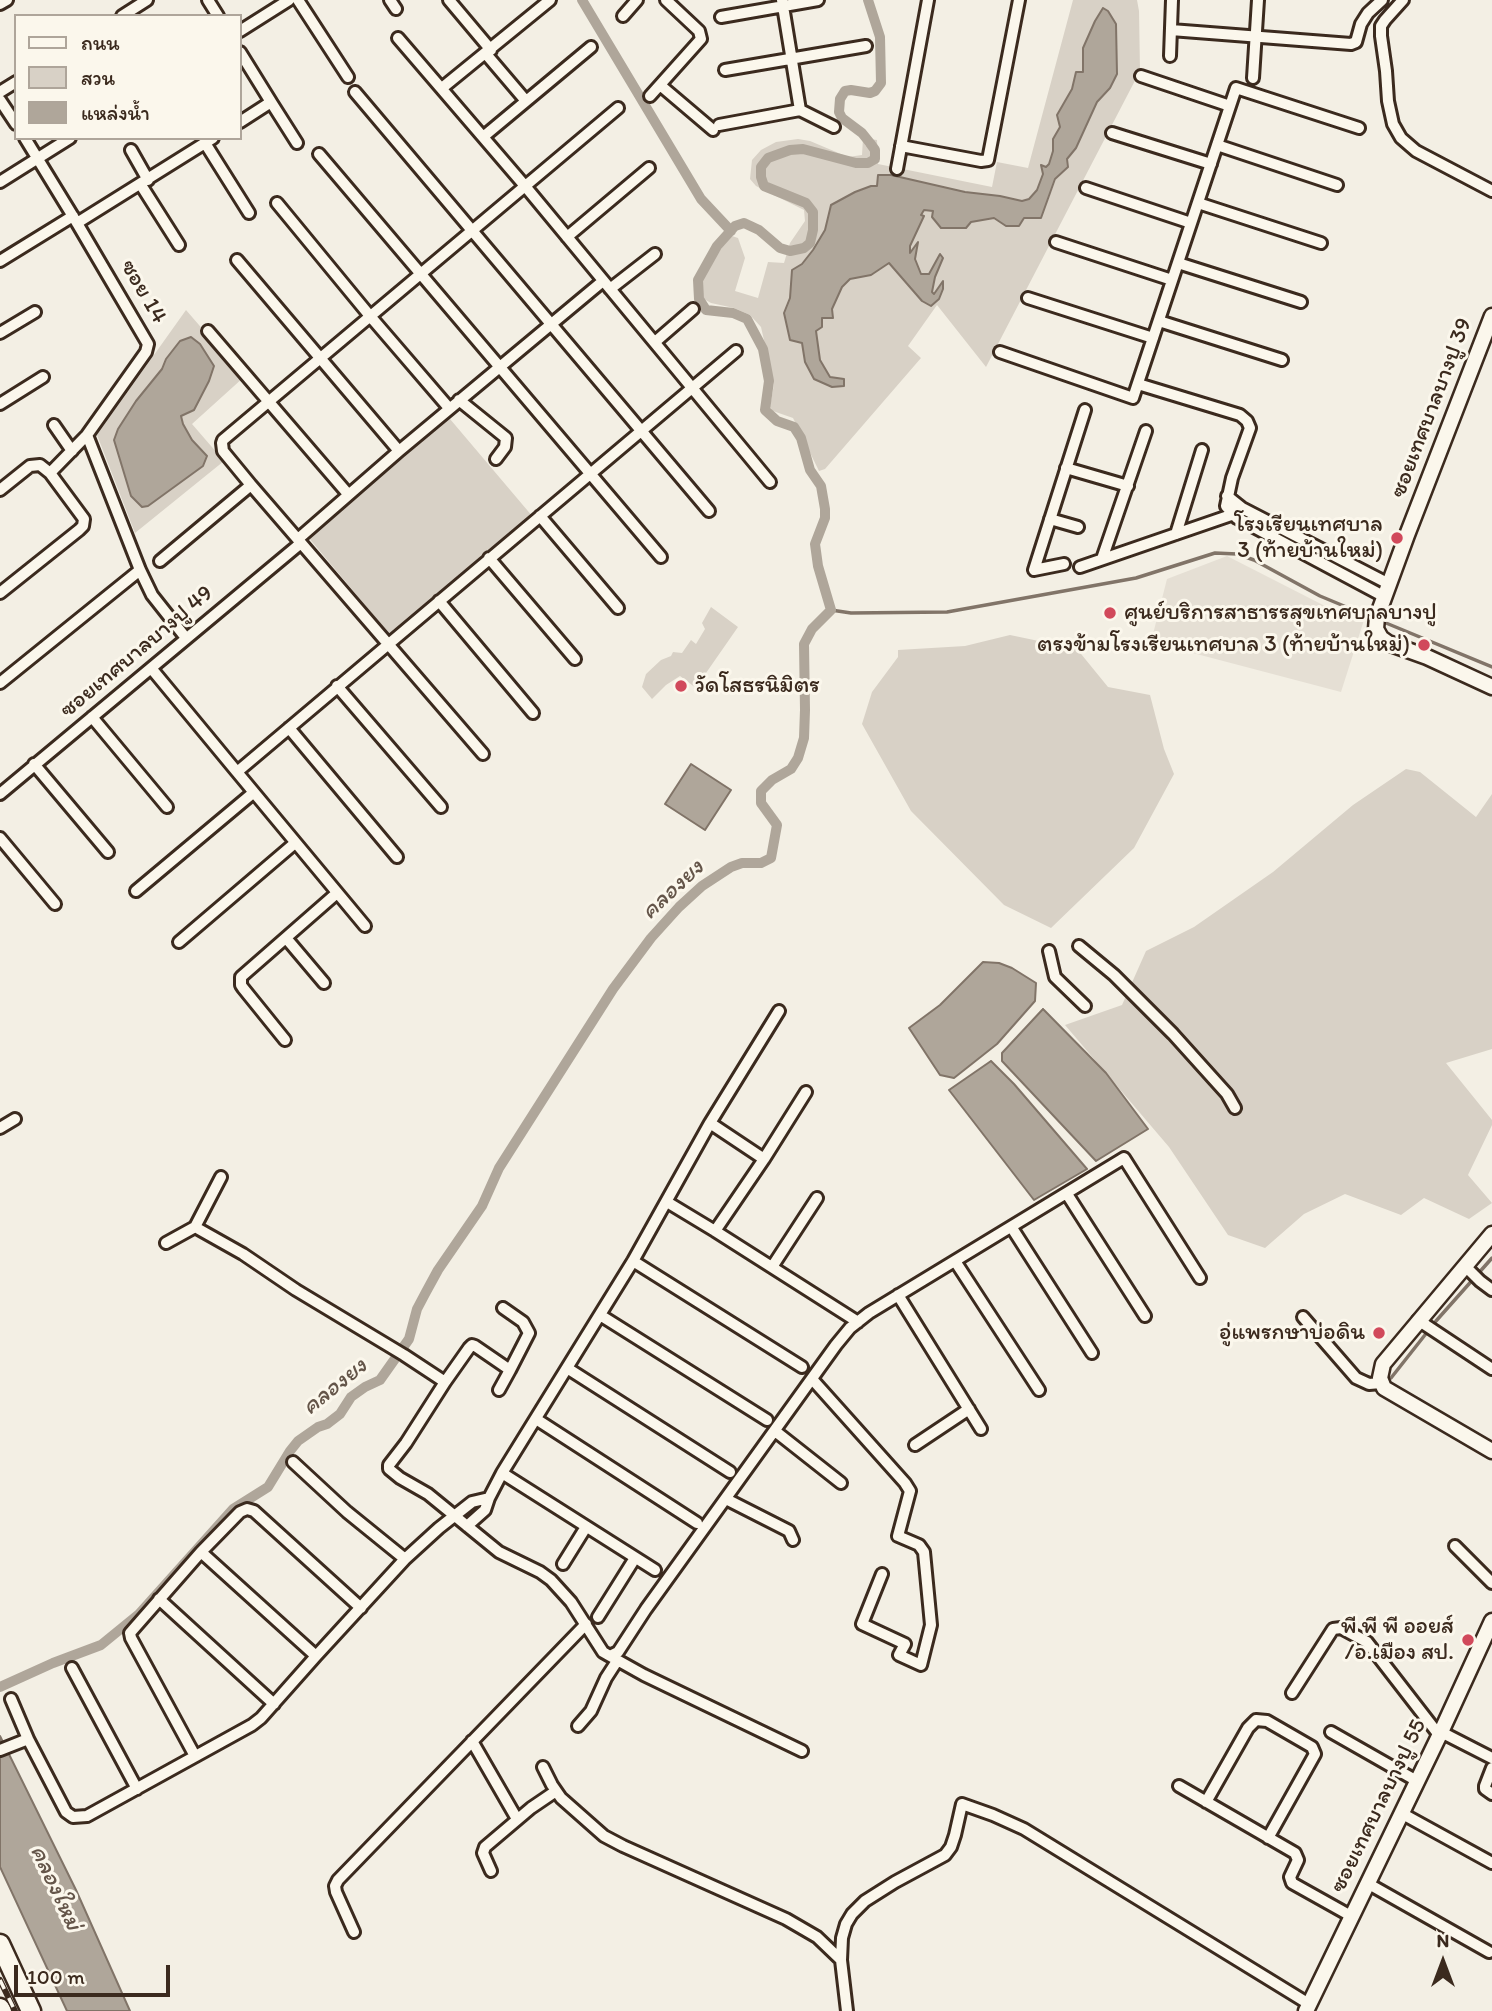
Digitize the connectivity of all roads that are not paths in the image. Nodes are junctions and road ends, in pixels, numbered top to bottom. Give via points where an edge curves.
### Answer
1 (7, 0) edge
2 (147, 0) edge
3 (289, 0) edge
4 (298, 0) edge
5 (449, 0) edge
6 (530, 0) edge
7 (550, 0) edge
8 (637, 0) edge
9 (666, 0) edge
10 (818, 0) edge
11 (928, 0) edge
12 (1019, 0) edge
13 (1172, 0) edge
14 (1258, 0) edge
15 (1382, 0) edge
16 (1403, 0) edge
17 (783, 3) edge
18 (0, 4) edge
19 (539, 10) junction
20 (125, 14) edge
21 (623, 16) dead end
22 (721, 17) dead end
23 (242, 30) edge
24 (1171, 30) junction
25 (1255, 37) junction
26 (398, 38) dead end
27 (866, 46) dead end
28 (591, 47) dead end
29 (489, 52) junction
30 (242, 55) edge
31 (1170, 57) dead end
32 (793, 58) junction
33 (725, 70) dead end
34 (1140, 76) dead end
35 (348, 77) dead end
36 (1253, 78) dead end
37 (660, 85) junction
38 (442, 88) junction
39 (355, 92) dead end
40 (650, 96) dead end
41 (0, 100) edge
42 (526, 101) junction
43 (271, 102) junction
44 (1230, 106) junction
45 (618, 108) dead end
46 (800, 110) junction
47 (242, 120) edge
48 (14, 121) edge
49 (834, 127) dead end
50 (1359, 128) dead end
51 (1112, 133) dead end
52 (483, 136) junction
53 (26, 140) edge
54 (66, 140) edge
55 (209, 141) edge
56 (297, 143) dead end
57 (1217, 145) junction
58 (901, 146) junction
59 (131, 150) dead end
60 (319, 153) dead end
61 (38, 158) junction
62 (1211, 164) junction
63 (649, 168) dead end
64 (897, 169) dead end
65 (0, 182) edge
66 (144, 182) junction
67 (525, 186) junction
68 (1337, 186) dead end
69 (1086, 188) dead end
70 (1492, 191) edge
71 (277, 203) dead end
72 (1198, 204) junction
73 (249, 213) dead end
74 (75, 220) junction
75 (1191, 223) junction
76 (472, 230) junction
77 (567, 237) junction
78 (1056, 242) dead end
79 (1321, 243) dead end
80 (179, 245) dead end
81 (655, 254) dead end
82 (237, 260) dead end
83 (0, 261) edge
84 (1178, 262) junction
85 (421, 273) junction
86 (1172, 280) junction
87 (607, 285) junction
88 (1028, 298) dead end
89 (1301, 302) dead end
90 (694, 309) dead end
91 (35, 312) dead end
92 (370, 316) junction
93 (1492, 316) edge
94 (1159, 321) junction
95 (552, 323) junction
96 (208, 331) dead end
97 (0, 333) edge
98 (1153, 338) junction
99 (655, 342) junction
100 (736, 351) dead end
101 (1000, 352) dead end
102 (321, 359) junction
103 (1282, 360) dead end
104 (500, 366) junction
105 (43, 377) dead end
106 (1138, 384) junction
107 (692, 387) junction
108 (459, 400) junction
109 (269, 403) junction
110 (0, 404) edge
111 (449, 408) junction
112 (1085, 410) dead end
113 (54, 425) dead end
114 (642, 430) junction
115 (1146, 431) dead end
116 (88, 435) junction
117 (1202, 450) dead end
118 (72, 451) junction
119 (399, 451) junction
120 (496, 459) dead end
121 (1066, 468) junction
122 (50, 473) junction
123 (590, 473) junction
124 (770, 482) dead end
125 (251, 485) junction
126 (1128, 486) junction
127 (0, 490) edge
128 (348, 494) junction
129 (1227, 496) junction
130 (709, 511) dead end
131 (1234, 514) junction
132 (540, 516) junction
133 (1050, 519) junction
134 (1078, 527) dead end
135 (1176, 534) junction
136 (300, 541) junction
137 (661, 557) dead end
138 (489, 558) junction
139 (1102, 559) junction
140 (160, 561) dead end
141 (1064, 564) dead end
142 (1080, 567) dead end
143 (140, 570) junction
144 (1387, 590) junction
145 (0, 593) edge
146 (439, 601) junction
147 (618, 608) dead end
148 (186, 638) junction
149 (387, 644) junction
150 (575, 659) dead end
151 (151, 668) junction
152 (0, 683) edge
153 (337, 685) junction
154 (1492, 687) edge
155 (533, 713) dead end
156 (92, 717) junction
157 (289, 728) junction
158 (483, 754) dead end
159 (34, 764) junction
160 (236, 772) junction
161 (253, 793) junction
162 (0, 794) edge
163 (167, 807) dead end
164 (441, 807) dead end
165 (0, 838) edge
166 (295, 843) junction
167 (108, 852) dead end
168 (397, 857) dead end
169 (135, 891) dead end
170 (337, 893) junction
171 (55, 904) dead end
172 (365, 926) dead end
173 (286, 938) junction
174 (179, 942) dead end
175 (1079, 946) dead end
176 (1049, 951) dead end
177 (324, 983) dead end
178 (1085, 1006) dead end
179 (779, 1011) dead end
180 (285, 1040) dead end
181 (806, 1092) dead end
182 (1235, 1108) dead end
183 (15, 1119) dead end
184 (710, 1123) junction
185 (0, 1128) edge
186 (764, 1160) junction
187 (221, 1177) dead end
188 (1067, 1194) junction
189 (817, 1198) dead end
190 (667, 1202) junction
191 (194, 1227) junction
192 (1012, 1228) junction
193 (715, 1231) junction
194 (1492, 1234) edge
195 (166, 1243) dead end
196 (633, 1261) junction
197 (955, 1261) junction
198 (772, 1267) junction
199 (1468, 1269) junction
200 (1200, 1278) dead end
201 (1492, 1290) edge
202 (898, 1295) junction
203 (503, 1308) dead end
204 (600, 1315) junction
205 (1145, 1317) dead end
206 (1303, 1317) dead end
207 (858, 1322) junction
208 (1426, 1325) junction
209 (1092, 1353) dead end
210 (802, 1367) dead end
211 (567, 1368) junction
212 (1492, 1369) edge
213 (510, 1370) junction
214 (812, 1379) junction
215 (445, 1382) junction
216 (1381, 1383) junction
217 (499, 1390) dead end
218 (1039, 1391) dead end
219 (969, 1409) junction
220 (536, 1419) junction
221 (767, 1420) dead end
222 (981, 1429) dead end
223 (775, 1431) junction
224 (915, 1445) dead end
225 (1492, 1451) edge
226 (293, 1462) dead end
227 (730, 1472) dead end
228 (502, 1473) junction
229 (841, 1483) dead end
230 (488, 1498) junction
231 (726, 1499) junction
232 (453, 1518) junction
233 (697, 1523) dead end
234 (467, 1526) junction
235 (586, 1527) junction
236 (793, 1540) dead end
237 (1455, 1546) dead end
238 (201, 1552) junction
239 (635, 1558) junction
240 (405, 1559) junction
241 (563, 1564) dead end
242 (655, 1570) dead end
243 (883, 1574) dead end
244 (1492, 1583) edge
245 (159, 1599) junction
246 (362, 1608) junction
247 (598, 1617) dead end
248 (1492, 1621) edge
249 (582, 1628) junction
250 (316, 1656) junction
251 (614, 1659) junction
252 (72, 1668) dead end
253 (1292, 1693) dead end
254 (11, 1699) dead end
255 (274, 1704) junction
256 (578, 1726) dead end
257 (1331, 1732) dead end
258 (1440, 1734) junction
259 (28, 1739) junction
260 (472, 1741) junction
261 (0, 1750) edge
262 (802, 1751) dead end
263 (195, 1756) junction
264 (1492, 1758) edge
265 (543, 1767) dead end
266 (1492, 1768) edge
267 (1417, 1781) junction
268 (1179, 1786) dead end
269 (137, 1789) junction
270 (556, 1791) junction
271 (1492, 1794) edge
272 (1206, 1802) junction
273 (1401, 1813) junction
274 (517, 1819) junction
275 (1268, 1838) junction
276 (1492, 1863) edge
277 (491, 1871) dead end
278 (1367, 1883) junction
279 (1351, 1916) junction
280 (354, 1932) dead end
281 (0, 1944) edge
282 (1489, 1952) dead end
283 (841, 1960) junction
284 (1307, 2007) edge
285 (31, 2011) edge
286 (847, 2011) edge

1 - 18 street
2 - 20 street
3 - 23 street
4 - 35 street
5 - 29 street
6 - 19 street
7 - 19 street
8 - 21 street
9 - 37 street via 702,36
10 - 17 street
11 - 58 street
12 - 58 street via 988,160
13 - 24 street
14 - 25 street
15 - 25 street via 1368,13 1354,43
16 - 70 street via 1381,26 1393,124 1416,151
17 - 22 street
17 - 32 street
19 - 29 street
24 - 25 street
24 - 31 street
25 - 36 street
26 - 38 street
27 - 32 street
28 - 42 street
29 - 38 street
29 - 42 street
30 - 43 street
32 - 33 street
32 - 46 street
34 - 44 street
37 - 40 street
37 - 46 street via 716,128
38 - 52 street
39 - 76 street
41 - 48 street
42 - 52 street
43 - 47 street
43 - 56 street
44 - 50 street via 1236,88
44 - 57 street
45 - 67 street
46 - 49 street
51 - 62 street
52 - 67 street
53 - 61 street, ซอย 14
54 - 61 street
55 - 66 street
55 - 73 street
57 - 62 street
57 - 68 street
58 - 64 street
59 - 66 street
60 - 85 street
61 - 65 street
61 - 74 street, ซอย 14
62 - 72 street
63 - 77 street
66 - 74 street
66 - 80 street
67 - 76 street
67 - 77 street
69 - 75 street
71 - 92 street
72 - 75 street
72 - 79 street
74 - 83 street
74 - 116 street, ซอย 14 via 148,344
75 - 84 street
76 - 85 street
76 - 95 street
77 - 87 street
78 - 86 street
81 - 87 street, ซอยเทศบาลบางปู 49
82 - 102 street
84 - 86 street
84 - 89 street
85 - 92 street
85 - 104 street
86 - 94 street
87 - 95 street, ซอยเทศบาลบางปู 49
87 - 99 street
88 - 98 street
90 - 99 street
91 - 97 street
92 - 102 street
92 - 111 street
93 - 144 street, ซอยเทศบาลบางปู 39
94 - 98 street
94 - 103 street
95 - 104 street, ซอยเทศบาลบางปู 49
95 - 114 street
96 - 109 street
98 - 106 street
99 - 107 street
100 - 107 street
101 - 106 street via 1133,398
102 - 109 street
102 - 119 street
104 - 108 street, ซอยเทศบาลบางปู 49
104 - 123 street
105 - 110 street
106 - 129 street via 1247,421 1250,428
107 - 114 street
107 - 124 street
108 - 111 street, ซอยเทศบาลบางปู 49
108 - 120 street via 506,438
109 - 125 street via 222,443 223,451
109 - 128 street
111 - 119 street, ซอยเทศบาลบางปู 49
112 - 121 street
113 - 118 street
114 - 123 street
114 - 130 street
115 - 126 street
116 - 118 street, ซอย 14
116 - 143 street
117 - 135 street
118 - 122 street, ซอย 14
119 - 128 street, ซอยเทศบาลบางปู 49
121 - 126 street
121 - 133 street
122 - 127 street via 40,465 30,466
122 - 145 street via 82,514 83,526
123 - 132 street
123 - 137 street
125 - 136 street
125 - 140 street
126 - 139 street
128 - 136 street, ซอยเทศบาลบางปู 49
129 - 131 street via 1226,506
129 - 144 street
131 - 135 street
131 - 144 street
132 - 138 street
132 - 147 street
133 - 134 street
133 - 141 street via 1034,570
135 - 139 street
136 - 148 street, ซอยเทศบาลบางปู 49
136 - 149 street
138 - 146 street
138 - 150 street
139 - 142 street
143 - 148 street via 156,602
143 - 152 street
144 - 154 street, ซอยเทศบาลบางปู 39 via 1376,623 1381,638
146 - 149 street
146 - 155 street
148 - 151 street, ซอยเทศบาลบางปู 49
149 - 153 street
149 - 158 street
151 - 156 street, ซอยเทศบาลบางปู 49
151 - 160 street
153 - 157 street
153 - 164 street
156 - 159 street, ซอยเทศบาลบางปู 49
156 - 163 street
157 - 160 street
157 - 168 street
159 - 162 street, ซอยเทศบาลบางปู 49
159 - 167 street
160 - 161 street
161 - 166 street
161 - 169 street
165 - 171 street
166 - 170 street
166 - 174 street
170 - 172 street
170 - 173 street
173 - 177 street
173 - 180 street via 240,980
175 - 182 street via 1173,1034
176 - 178 street via 1055,978
179 - 184 street
181 - 186 street
183 - 185 street
184 - 186 street
184 - 190 street
186 - 193 street
187 - 191 street
188 - 192 street
188 - 200 street via 1124,1158
188 - 205 street
189 - 198 street
190 - 193 street
190 - 196 street
191 - 195 street
191 - 215 street
192 - 197 street
192 - 209 street
193 - 198 street
194 - 199 street
196 - 204 street
196 - 210 street
197 - 202 street
197 - 218 street
198 - 207 street
199 - 201 street
199 - 208 street
202 - 207 street
202 - 219 street
203 - 213 street via 523,1322 529,1333
204 - 211 street
204 - 221 street
206 - 216 street via 1356,1378
207 - 214 street
208 - 212 street
208 - 216 street via 1383,1364
211 - 220 street
211 - 227 street
213 - 215 street via 472,1345
213 - 217 street
214 - 223 street
214 - 243 street via 910,1492 898,1536 924,1552 931,1625 921,1665 900,1655 905,1644 862,1624
215 - 232 street via 388,1467
216 - 225 street
219 - 222 street
219 - 224 street
220 - 228 street
220 - 233 street
223 - 229 street
223 - 231 street
226 - 240 street
228 - 230 street
228 - 235 street
230 - 232 street via 472,1502
230 - 234 street via 485,1510
231 - 236 street via 789,1531
231 - 251 street
232 - 234 street
232 - 240 street
234 - 249 street via 499,1552 551,1580 571,1602
235 - 239 street
235 - 241 street
237 - 244 street
238 - 245 street
238 - 246 street via 240,1512 254,1511
238 - 250 street
239 - 242 street
239 - 247 street
240 - 246 street
245 - 255 street
245 - 263 street via 133,1628 131,1638
246 - 250 street
248 - 258 street, ซอยเทศบาลบางปู 55
249 - 251 street
249 - 260 street
250 - 255 street
251 - 256 street via 591,1711
251 - 262 street
252 - 269 street
253 - 258 street via 1333,1629 1341,1628 1367,1642
254 - 259 street
255 - 263 street via 253,1725
257 - 267 street
258 - 264 street
258 - 267 street, ซอยเทศบาลบางปู 55
259 - 261 street
259 - 269 street via 66,1812 73,1816 87,1816
260 - 274 street
260 - 280 street via 338,1880 336,1892
263 - 269 street
265 - 270 street
266 - 271 street via 1485,1786
267 - 273 street, ซอยเทศบาลบางปู 55
268 - 272 street
270 - 274 street
270 - 283 street via 604,1836 786,1919 817,1937
272 - 275 street
272 - 275 street via 1256,1720 1312,1747 1315,1754
273 - 276 street
273 - 278 street, ซอยเทศบาลบางปู 55
274 - 277 street via 483,1850
275 - 279 street via 1295,1853 1298,1860 1292,1883
278 - 279 street, ซอยเทศบาลบางปู 55
278 - 282 street
279 - 284 street, ซอยเทศบาลบางปู 55
281 - 285 highway
283 - 284 street via 842,1938 852,1914 885,1888 945,1855 962,1804 1024,1829
283 - 286 street

